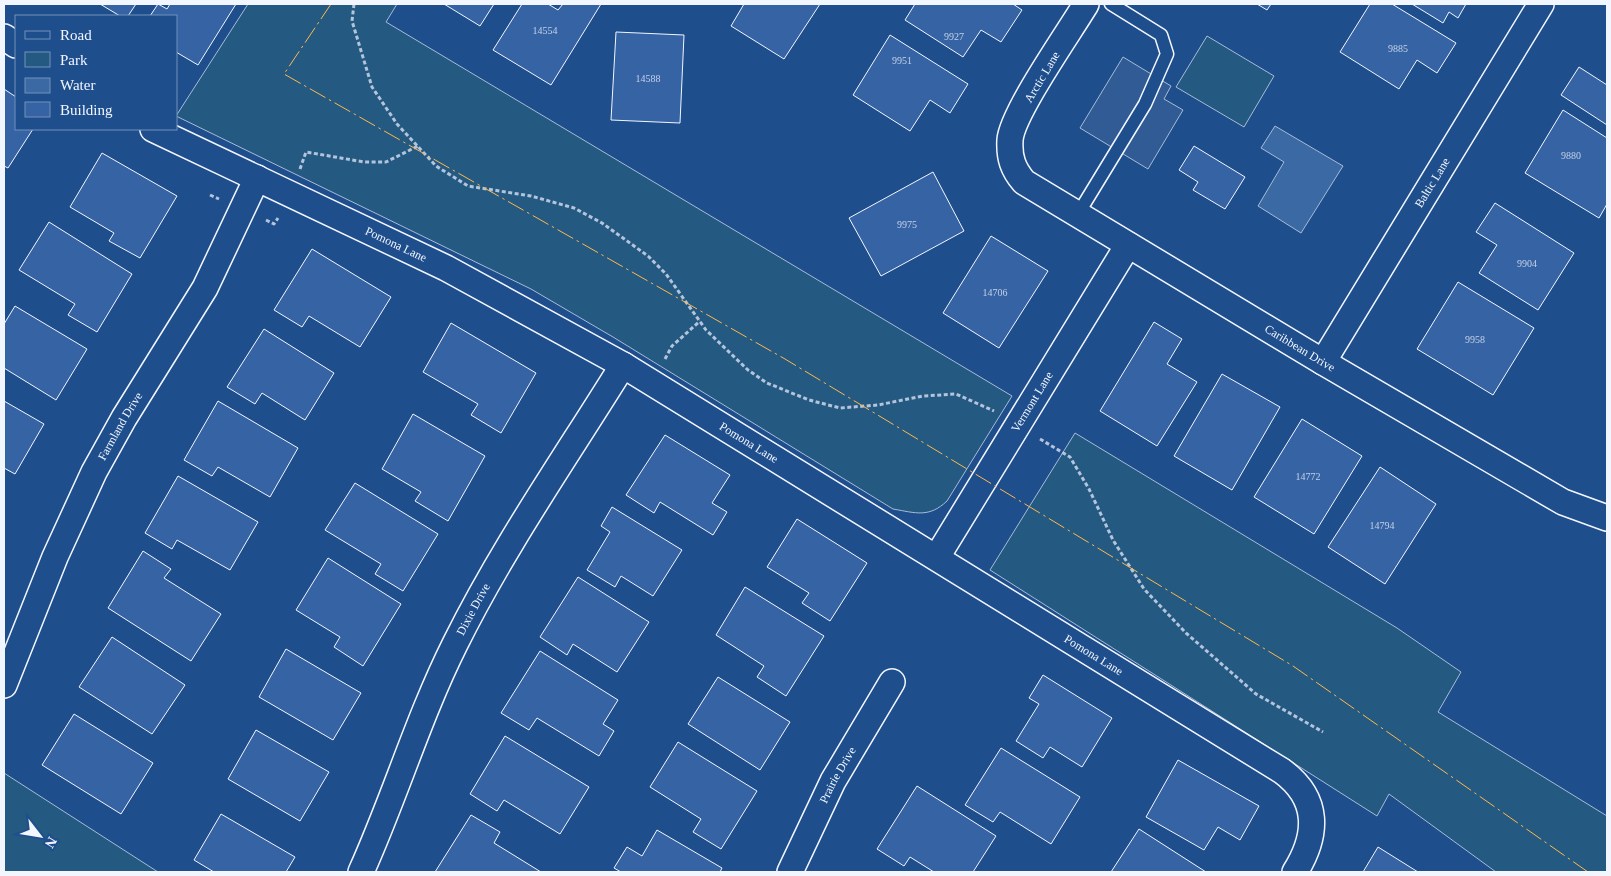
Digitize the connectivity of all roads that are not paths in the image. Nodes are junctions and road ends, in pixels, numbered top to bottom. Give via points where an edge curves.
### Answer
1 (1086, 4) edge
2 (1111, 4) edge
3 (1541, 4) edge
4 (4, 37) edge
5 (15, 44) edge
6 (155, 130) edge
7 (1010, 155) joint
8 (257, 178) junction
9 (1078, 214) junction
10 (1128, 245) junction
11 (1323, 362) junction
12 (623, 365) junction
13 (1607, 518) edge
14 (937, 557) junction
15 (892, 682) dead end
16 (4, 685) edge
17 (361, 872) edge
18 (790, 872) edge
19 (1295, 872) edge

1 - 7 street, Arctic Lane via 1018,115 1010,138
2 - 9 lane via 1161,35 1167,54 1145,104
3 - 11 street, Baltic Lane
4 - 5 street
6 - 8 street, Pomona Lane
7 - 9 street, Caribbean Drive via 1013,170 1024,182
8 - 12 street, Pomona Lane via 446,268
8 - 16 street, Farmland Drive via 205,288 94,472 64,535
9 - 10 street, Caribbean Drive
10 - 11 street, Caribbean Drive
10 - 14 street, Vermont Lane
11 - 13 street, Caribbean Drive via 1563,502
12 - 14 street, Pomona Lane
12 - 17 street, Dixie Drive via 458,638 428,701
14 - 19 street, Pomona Lane via 1297,783 1310,807 1312,825 1310,842
15 - 18 street, Prairie Drive via 833,781

